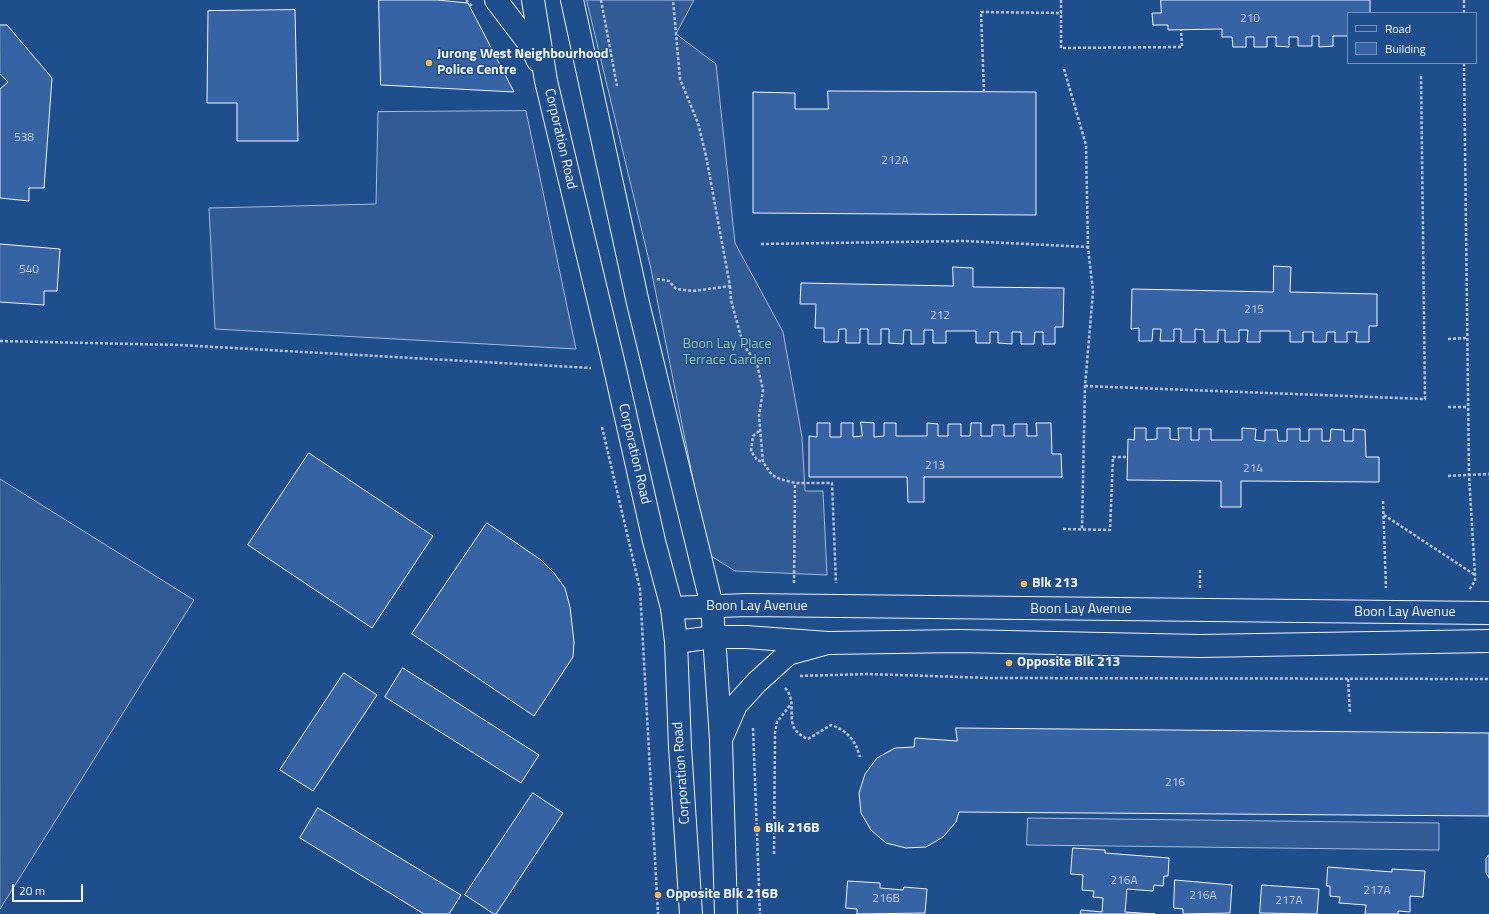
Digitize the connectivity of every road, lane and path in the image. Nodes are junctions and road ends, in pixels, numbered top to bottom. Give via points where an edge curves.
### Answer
1 (466, 0) edge
2 (496, 0) edge
3 (533, 0) edge
4 (572, 0) edge
5 (673, 0) edge
6 (1061, 0) edge
7 (1464, 0) edge
8 (476, 9) dead end
9 (1464, 12) edge
10 (1062, 14) junction
11 (1181, 30) dead end
12 (1464, 64) edge
13 (1064, 69) dead end
14 (1421, 74) dead end
15 (546, 81) junction
16 (984, 92) dead end
17 (761, 244) dead end
18 (1088, 247) junction
19 (652, 278) dead end
20 (730, 286) junction
21 (1467, 338) junction
22 (1448, 339) dead end
23 (0, 341) edge
24 (587, 360) dead end
25 (589, 368) junction
26 (615, 369) junction
27 (591, 375) dead end
28 (1085, 386) junction
29 (1448, 407) dead end
30 (1468, 407) junction
31 (601, 422) dead end
32 (760, 431) junction
33 (1128, 457) dead end
34 (764, 462) junction
35 (1489, 474) edge
36 (1469, 475) junction
37 (1448, 476) dead end
38 (795, 483) junction
39 (1383, 501) dead end
40 (1384, 516) junction
41 (1063, 529) dead end
42 (1082, 529) junction
43 (1200, 570) dead end
44 (1475, 575) junction
45 (794, 580) dead end
46 (1475, 581) dead end
47 (836, 585) dead end
48 (1200, 587) dead end
49 (1387, 594) dead end
50 (712, 606) junction
51 (672, 608) junction
52 (1489, 613) edge
53 (714, 637) junction
54 (1489, 641) edge
55 (676, 642) junction
56 (828, 643) junction
57 (799, 676) dead end
58 (1348, 679) junction
59 (1489, 679) edge
60 (784, 687) dead end
61 (791, 704) junction
62 (1350, 714) dead end
63 (753, 726) dead end
64 (721, 740) junction
65 (860, 757) dead end
66 (774, 854) dead end
67 (658, 914) edge
68 (691, 914) edge
69 (726, 914) edge
70 (760, 914) edge

1 - 8 path
2 - 15 main road via 531,46
3 - 15 main road, Corporation Road
4 - 50 main road via 638,303
5 - 20 path via 680,79 698,123 706,156
6 - 10 path
7 - 9 path
10 - 11 path via 1061,48 1182,47
10 - 16 path via 980,12
12 - 21 path
13 - 18 path via 1086,145
14 - 28 path via 1425,399
15 - 26 main road, Corporation Road
17 - 18 path via 966,241
18 - 28 path via 1093,292
19 - 20 path via 670,281 676,288 693,291
20 - 32 path via 731,300 743,344 757,364 764,390 759,416
21 - 22 path
21 - 30 path
23 - 25 path via 179,345
24 - 25 path
25 - 26 path
25 - 27 path
26 - 51 main road, Corporation Road
28 - 42 path
29 - 30 path
30 - 36 path
31 - 67 path via 640,589
32 - 34 path
32 - 34 path via 754,436 751,451 757,460
33 - 42 path via 1114,457 1110,530
34 - 38 path via 772,475
35 - 36 path
36 - 37 path
36 - 44 path
38 - 45 path
38 - 47 path via 832,483
39 - 40 path
40 - 44 path
40 - 49 path
41 - 42 path
43 - 48 path
44 - 46 path
50 - 51 main road, Boon Lay Avenue
50 - 52 main road, Boon Lay Avenue
50 - 53 main road
51 - 55 main road, Corporation Road
53 - 55 main road, Boon Lay Avenue
53 - 56 main road, Boon Lay Avenue
53 - 64 main road
54 - 56 main road, Boon Lay Avenue via 1200,646 959,641
55 - 68 main road, Corporation Road
56 - 64 main road via 788,654 736,705
57 - 58 path via 868,674 991,678
58 - 59 path
58 - 62 path
60 - 61 path via 791,696
61 - 65 path via 792,724 796,732 808,739 831,725 849,735 856,743
61 - 66 path via 777,722 775,733
63 - 70 path
64 - 69 main road

